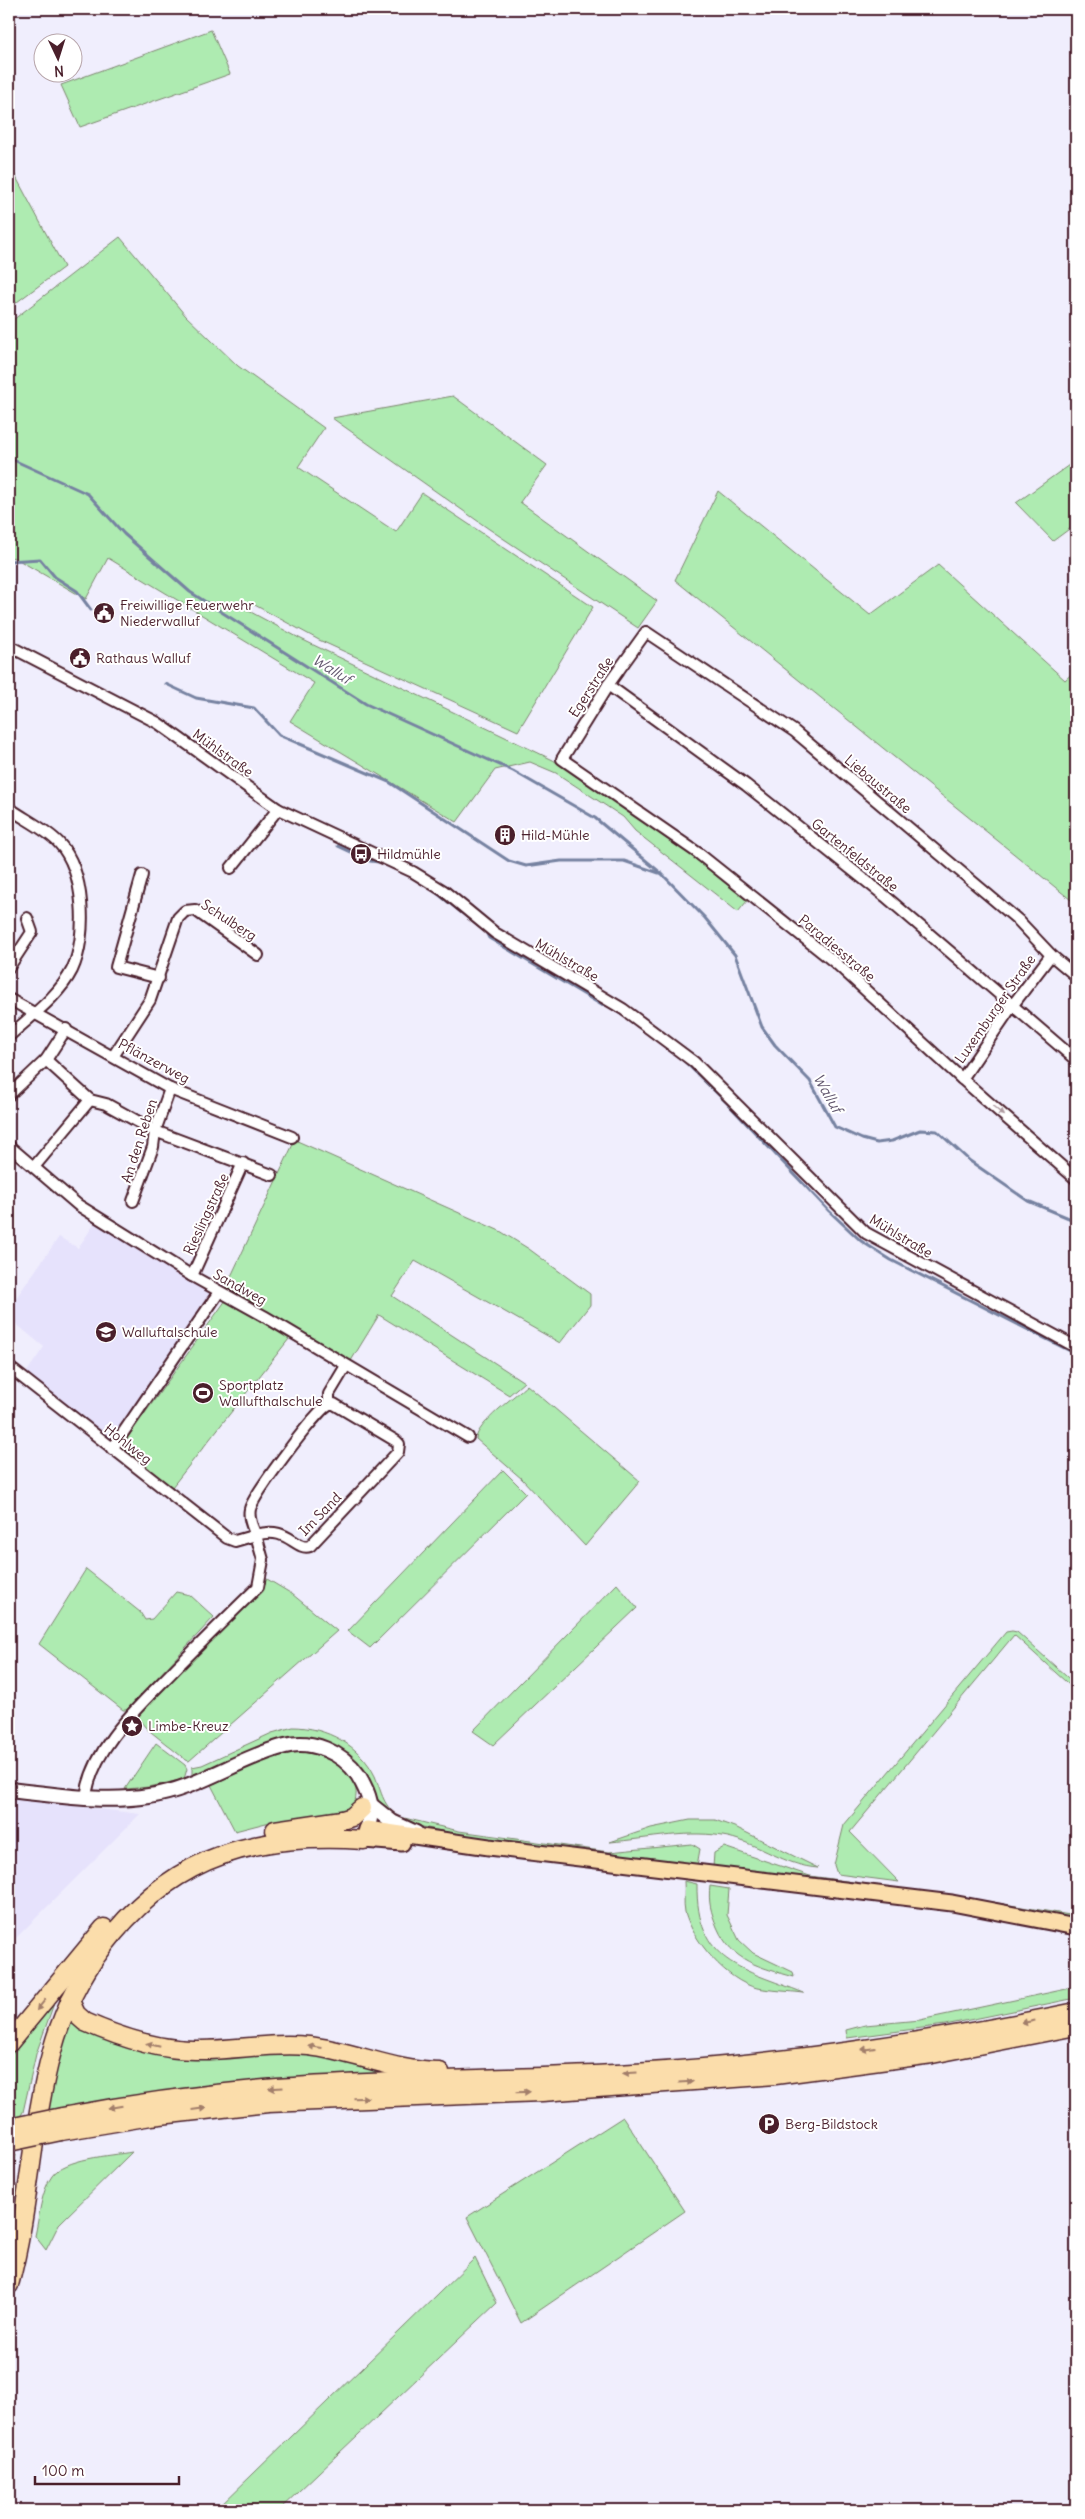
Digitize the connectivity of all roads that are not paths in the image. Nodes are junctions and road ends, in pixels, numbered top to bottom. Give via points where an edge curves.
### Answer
1 (646, 632) joint
2 (9, 646) edge
3 (608, 685) junction
4 (562, 759) joint
5 (9, 808) edge
6 (278, 809) junction
7 (231, 868) dead end
8 (142, 875) dead end
9 (26, 918) dead end
10 (1051, 955) junction
11 (258, 956) dead end
12 (9, 967) edge
13 (1076, 976) edge
14 (159, 978) junction
15 (9, 999) edge
16 (1012, 1006) junction
17 (34, 1013) junction
18 (66, 1029) junction
19 (9, 1036) edge
20 (114, 1055) junction
21 (46, 1060) junction
22 (1076, 1060) edge
23 (962, 1079) junction
24 (170, 1089) junction
25 (9, 1095) edge
26 (90, 1100) junction
27 (155, 1131) junction
28 (292, 1137) dead end
29 (9, 1146) edge
30 (243, 1163) junction
31 (34, 1166) junction
32 (272, 1175) dead end
33 (1076, 1179) edge
34 (134, 1201) dead end
35 (192, 1276) junction
36 (219, 1292) junction
37 (1076, 1348) edge
38 (9, 1368) edge
39 (344, 1369) dead end
40 (329, 1404) junction
41 (468, 1437) dead end
42 (112, 1448) junction
43 (256, 1535) junction
44 (9, 1790) edge
45 (86, 1797) junction
46 (367, 1807) junction
47 (289, 1828) junction
48 (364, 1832) junction
49 (421, 1835) junction
50 (488, 1847) junction
51 (1076, 1927) edge
52 (83, 1954) junction
53 (70, 2001) junction
54 (1076, 2012) edge
55 (1076, 2026) edge
56 (9, 2043) edge
57 (500, 2079) junction
58 (61, 2124) junction
59 (9, 2128) edge
60 (9, 2142) edge
61 (9, 2229) edge
62 (9, 2285) edge

1 - 3 street, Egerstraße
1 - 10 street, Liebaustraße via 794,731 1018,920
2 - 6 street, Mühlstraße via 158,723
3 - 4 street, Egerstraße
3 - 16 street, Gartenfeldstraße via 746,785 885,896
4 - 23 street, Paradiesstraße via 706,859 837,964
5 - 17 street via 61,846 76,875 82,902 80,942 72,970
6 - 7 street
6 - 37 street, Mühlstraße via 414,872 444,891 495,933 623,1009 694,1062 866,1233
8 - 14 street via 116,967
9 - 12 street via 32,932
10 - 13 street, Liebaustraße
10 - 16 street, Luxemburger Straße
11 - 14 street, Schulberg via 195,910 185,910 178,918
14 - 20 street via 143,1012
15 - 17 street, Pflänzerweg
16 - 22 street, Gartenfeldstraße
16 - 23 street, Luxemburger Straße
17 - 18 street, Pflänzerweg
17 - 19 street
18 - 20 street, Pflänzerweg
18 - 21 street
20 - 24 street, Pflänzerweg
21 - 25 street
21 - 26 street
23 -> 33 street, Paradiesstraße
24 - 27 street, An den Reben
24 - 28 street, Pflänzerweg
26 - 27 street, Rieslingstraße via 106,1104
26 - 31 street
27 - 30 street, Rieslingstraße
27 - 34 street, An den Reben via 153,1147
29 - 31 street, Sandweg
30 - 32 street, Rieslingstraße
30 - 35 street, Rieslingstraße
31 - 35 street, Sandweg via 78,1205
35 - 36 street, Sandweg
36 - 41 street, Sandweg
36 - 42 street
38 - 42 street, Hohlweg
39 - 40 street via 329,1394
40 - 43 street via 266,1480 250,1512
40 - 43 street, Im Sand via 396,1441 398,1452 310,1546 302,1547 277,1532
42 - 43 street, Hohlweg via 231,1540 241,1541
43 - 45 street via 263,1560 258,1586 128,1717 90,1776
44 - 45 street
45 - 46 street via 130,1798 168,1792 276,1749 300,1744 340,1757 363,1786
46 - 47 highway via 342,1820
46 - 48 street
46 - 49 street
47 - 48 highway
47 - 52 highway via 240,1838 178,1864 128,1902
48 - 49 main road
48 - 50 main road via 457,1847
48 - 53 highway via 276,1842 221,1856 198,1866 156,1894 121,1926 93,1962
49 - 50 main road
50 - 51 main road via 952,1903
52 -> 56 highway
52 - 61 highway via 58,2002 42,2049
57 -> 53 highway via 483,2073 414,2069 310,2046 276,2044 197,2050 160,2047 85,2022 76,2014
53 - 62 highway via 46,2075
54 -> 57 highway via 930,2040 772,2061 635,2073
58 -> 55 highway via 328,2098 552,2091 775,2075 942,2052
57 -> 58 highway via 267,2089 148,2102
58 - 59 highway, bridge
58 - 60 highway, bridge

